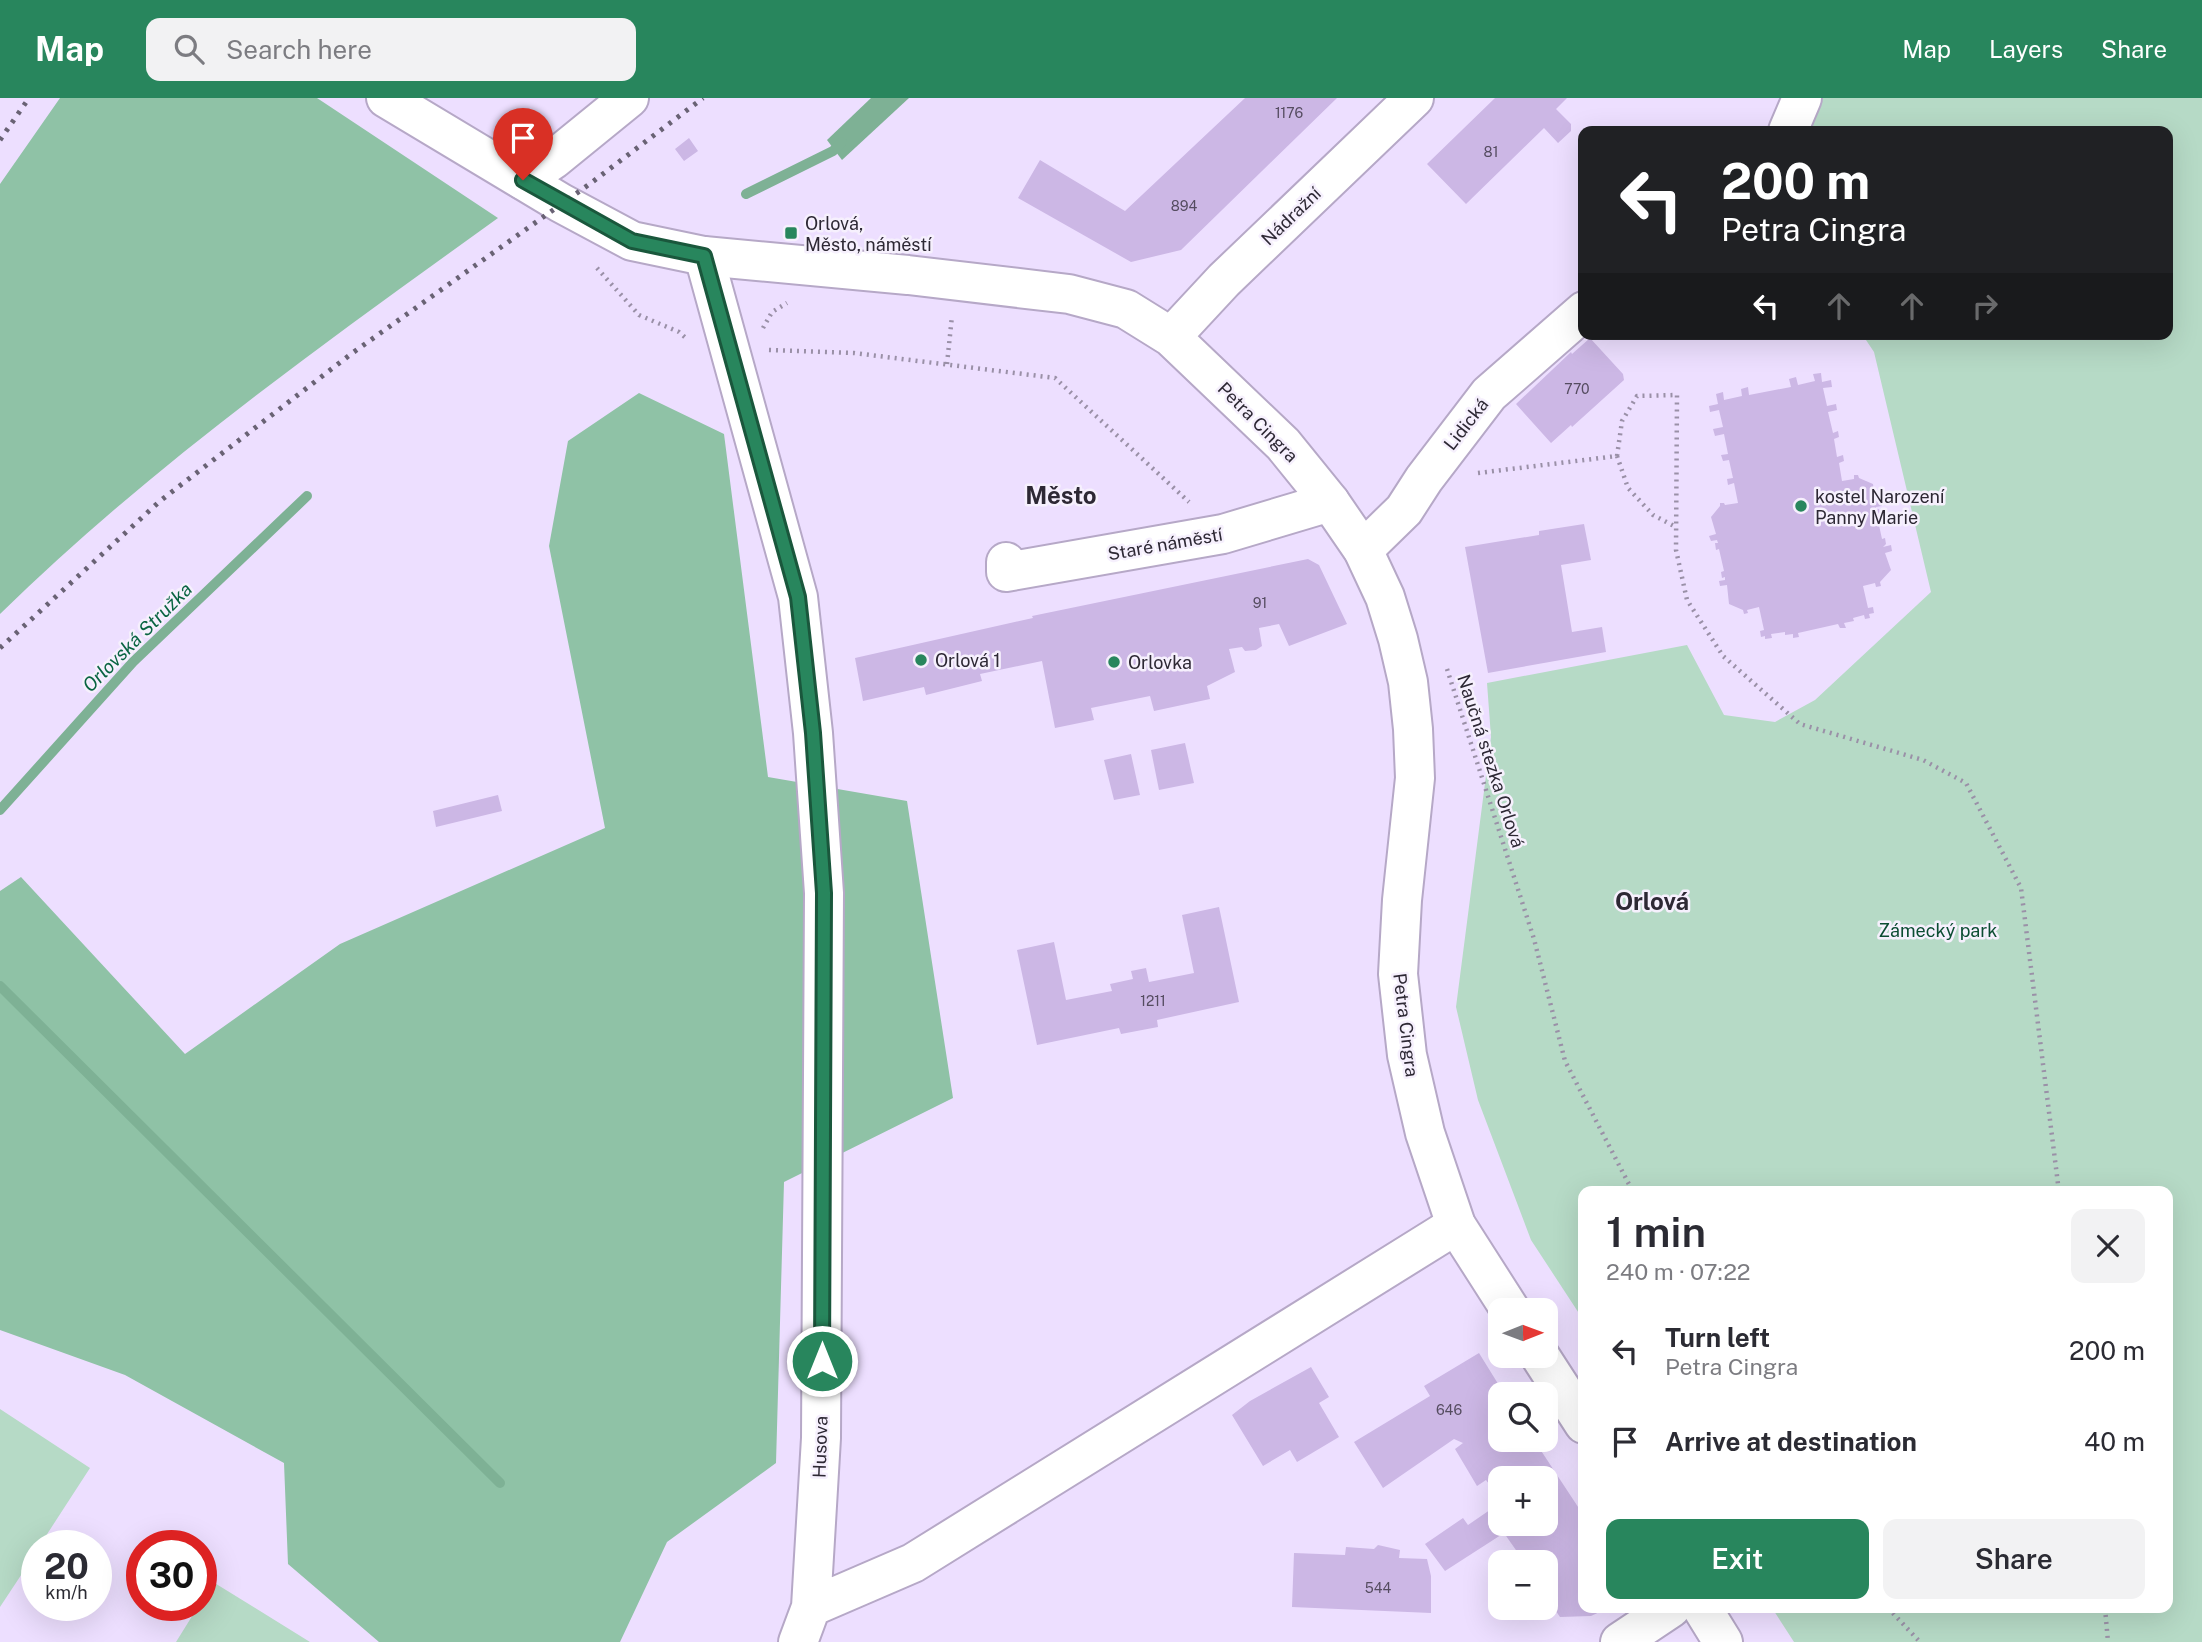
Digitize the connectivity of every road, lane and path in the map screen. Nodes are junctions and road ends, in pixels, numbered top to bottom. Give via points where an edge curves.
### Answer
1 (386, 98) edge
2 (629, 98) edge
3 (1414, 98) edge
4 (1802, 98) edge
5 (1790, 126) edge
6 (523, 180) junction
7 (704, 256) junction
8 (952, 309) dead end
9 (1578, 316) edge
10 (1171, 337) junction
11 (761, 350) dead end
12 (947, 364) junction
13 (1617, 456) junction
14 (1424, 479) junction
15 (1330, 502) junction
16 (1676, 527) junction
17 (1223, 534) junction
18 (1363, 550) junction
19 (1006, 562) dead end
20 (1446, 665) dead end
21 (1630, 1186) edge
22 (2058, 1186) edge
23 (1456, 1225) junction
24 (1503, 1298) edge
25 (1548, 1368) edge
26 (1578, 1415) edge
27 (811, 1607) junction
28 (1664, 1613) edge
29 (1705, 1613) edge
30 (1893, 1613) edge
31 (2105, 1613) edge
32 (798, 1642) edge
33 (1620, 1642) edge
34 (1723, 1642) edge
35 (1920, 1642) edge
36 (2108, 1642) edge

1 - 6 street, Petra Cingra
2 - 6 street
3 - 10 street, Nádražní
4 - 5 street
6 - 7 street, Petra Cingra via 632,241
7 - 10 street, Petra Cingra via 1069,295 1126,309
7 - 27 street, Husova via 798,597 813,733 824,893 821,1438
8 - 12 path
9 - 14 street, Lidická via 1489,394
10 - 15 street, Petra Cingra via 1283,444
11 - 12 path via 854,353
12 - 17 path via 1055,378
13 - 14 path
13 - 16 path via 1628,488 1653,515
13 - 16 path via 1622,421 1637,396 1677,395
14 - 18 street, Lidická via 1404,510
15 - 17 street, Staré náměstí
15 - 18 street, Petra Cingra
16 - 22 path via 1687,600 1724,656 1800,724 1923,760 1966,783 2021,888
17 - 19 street, Staré náměstí via 1006,572
18 - 23 street, Petra Cingra via 1385,597 1408,682 1415,778 1398,974 1408,1055 1425,1133
20 - 21 path, Naučná stezka Orlová via 1534,939 1565,1061
23 - 24 street, Petra Cingra
23 - 27 street via 913,1563
25 - 26 street
27 - 32 street, Husova
28 - 33 street
29 - 34 street
30 - 35 path
31 - 36 path

